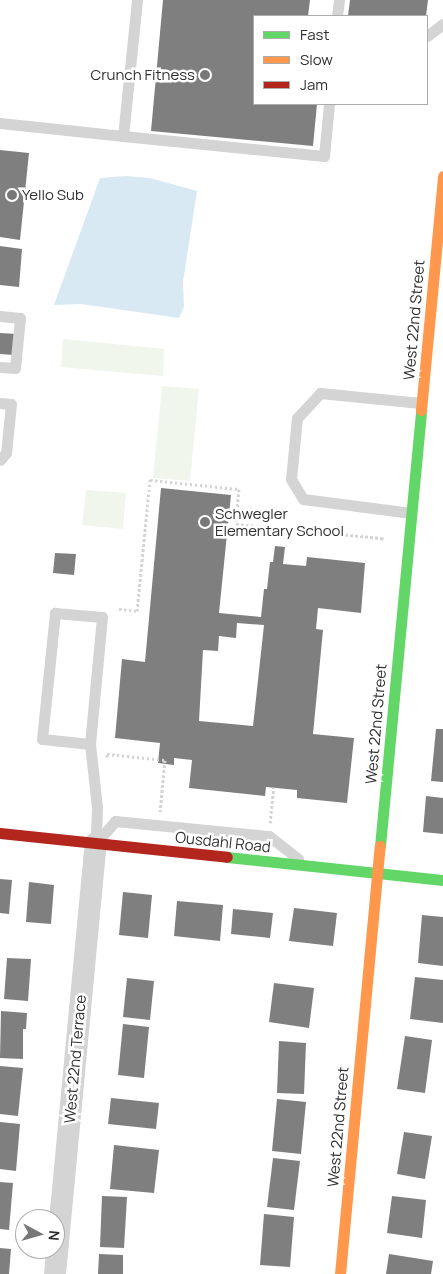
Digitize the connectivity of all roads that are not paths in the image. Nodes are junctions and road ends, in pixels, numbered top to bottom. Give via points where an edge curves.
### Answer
1 (137, 0) edge
2 (338, 0) edge
3 (337, 15) edge
4 (443, 24) edge
5 (428, 35) edge
6 (328, 105) edge
7 (0, 123) edge
8 (123, 136) junction
9 (443, 176) edge
10 (0, 316) edge
11 (0, 366) edge
12 (0, 403) edge
13 (422, 403) junction
14 (0, 460) edge
15 (411, 513) junction
16 (90, 744) junction
17 (0, 833) edge
18 (96, 843) junction
19 (308, 866) junction
20 (377, 873) junction
21 (443, 880) edge
22 (55, 1274) edge
23 (340, 1274) edge

1 - 8 lane
2 - 3 lane
4 - 5 lane
6 - 8 lane via 324,156
7 - 8 lane
9 - 13 street, West 22nd Street
10 - 11 lane via 20,318 15,368
12 - 14 lane via 11,404 6,453
13 - 15 street, West 22nd Street
13 - 15 lane via 320,394 297,418 292,462 291,479 304,499
15 - 20 street, West 22nd Street
16 - 16 lane via 102,617 55,613 42,739
16 - 18 lane via 98,807
17 - 18 street, Ousdahl Road
18 - 19 street, Ousdahl Road
18 - 19 lane via 115,821 269,836
18 - 22 street, West 22nd Terrace
19 - 20 street, Ousdahl Road
20 - 21 street, Ousdahl Road
20 - 23 street, West 22nd Street

